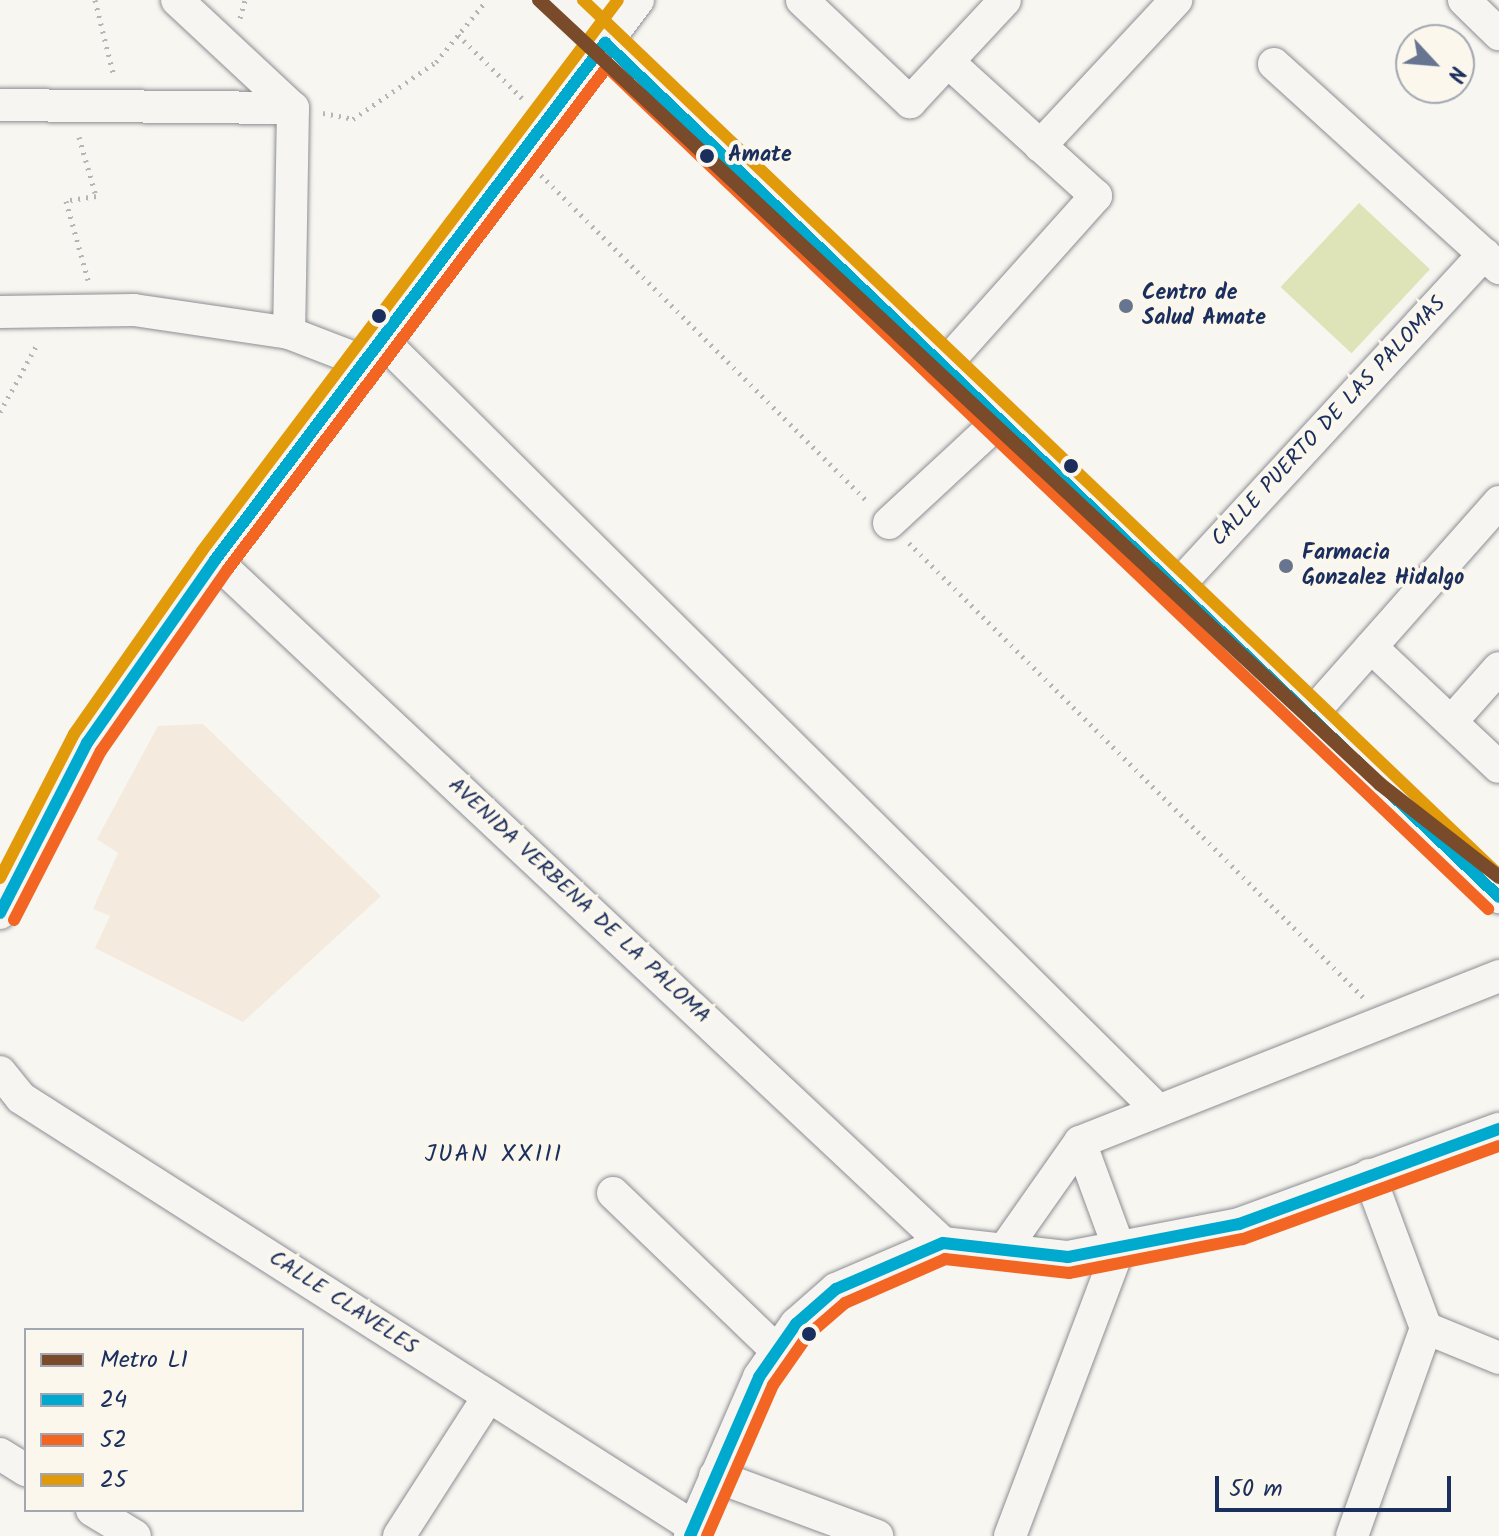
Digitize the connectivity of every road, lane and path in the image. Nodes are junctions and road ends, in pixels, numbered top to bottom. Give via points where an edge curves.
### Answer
1 (95, 0) edge
2 (177, 0) edge
3 (487, 0) edge
4 (560, 0) edge
5 (638, 0) edge
6 (802, 0) edge
7 (1005, 0) edge
8 (1176, 0) edge
9 (1464, 0) edge
10 (1499, 34) edge
11 (458, 35) junction
12 (605, 43) junction
13 (948, 62) junction
14 (1274, 64) dead end
15 (0, 105) edge
16 (69, 105) junction
17 (121, 106) junction
18 (293, 108) junction
19 (516, 108) dead end
20 (1040, 146) junction
21 (521, 155) junction
22 (1492, 261) edge
23 (56, 311) junction
24 (97, 311) junction
25 (0, 312) edge
26 (289, 333) junction
27 (373, 351) junction
28 (942, 368) junction
29 (0, 412) edge
30 (998, 422) junction
31 (1499, 502) edge
32 (889, 523) junction
33 (215, 560) junction
34 (1175, 589) junction
35 (1371, 647) junction
36 (1499, 668) edge
37 (1309, 717) junction
38 (1451, 722) junction
39 (1499, 767) edge
40 (1499, 897) edge
41 (0, 913) edge
42 (1499, 976) edge
43 (1386, 1020) junction
44 (0, 1072) edge
45 (1157, 1109) junction
46 (1499, 1129) edge
47 (1080, 1142) junction
48 (1369, 1175) junction
49 (613, 1193) dead end
50 (943, 1243) junction
51 (1119, 1248) junction
52 (1004, 1250) junction
53 (1426, 1328) junction
54 (777, 1351) junction
55 (1499, 1358) edge
56 (489, 1396) junction
57 (0, 1454) edge
58 (24, 1469) edge
59 (715, 1476) junction
60 (95, 1512) edge
61 (692, 1531) edge
62 (135, 1536) edge
63 (399, 1536) edge
64 (877, 1536) edge
65 (1010, 1536) edge
66 (1352, 1536) edge

1 - 17 path
2 - 18 street
3 - 11 path
4 - 12 street
5 - 12 street
6 - 13 street via 910,102
7 - 13 street
8 - 20 street
9 - 10 street
11 - 18 path via 436,62 353,119
11 - 19 path via 525,96
12 - 21 street
12 - 28 street
13 - 20 street
14 - 22 street
15 - 16 street
16 - 17 street
16 - 24 path via 96,196 66,201
17 - 18 street
18 - 26 street
20 - 28 street via 1096,196
21 - 27 street
21 - 32 path
22 - 34 street, CALLE PUERTO DE LAS PALOMAS
23 - 24 street
23 - 25 street
23 - 29 path
24 - 26 street via 134,310
26 - 27 street
27 - 33 street
27 - 45 street
28 - 30 street
30 - 32 street
30 - 34 street
31 - 35 street
32 - 43 path
33 - 41 street via 87,743
33 - 50 street, AVENIDA VERBENA DE LA PALOMA
34 - 37 street
35 - 37 street
35 - 38 street
36 - 38 street
37 - 40 street
38 - 39 street
42 - 43 street
43 - 45 street
44 - 56 street, CALLE CLAVELES via 21,1098
45 - 47 street
46 - 48 street
47 - 51 street
47 - 52 street
48 - 51 street via 1239,1224
48 - 53 street
49 - 54 street
50 - 52 street
50 - 54 street via 836,1289 796,1324
51 - 52 street via 1068,1257
51 - 65 street
53 - 55 street
53 - 66 street
54 - 59 street via 759,1377
56 - 61 street, CALLE CLAVELES
56 - 63 street
57 - 58 street
59 - 61 street
59 - 64 street
60 - 62 street

